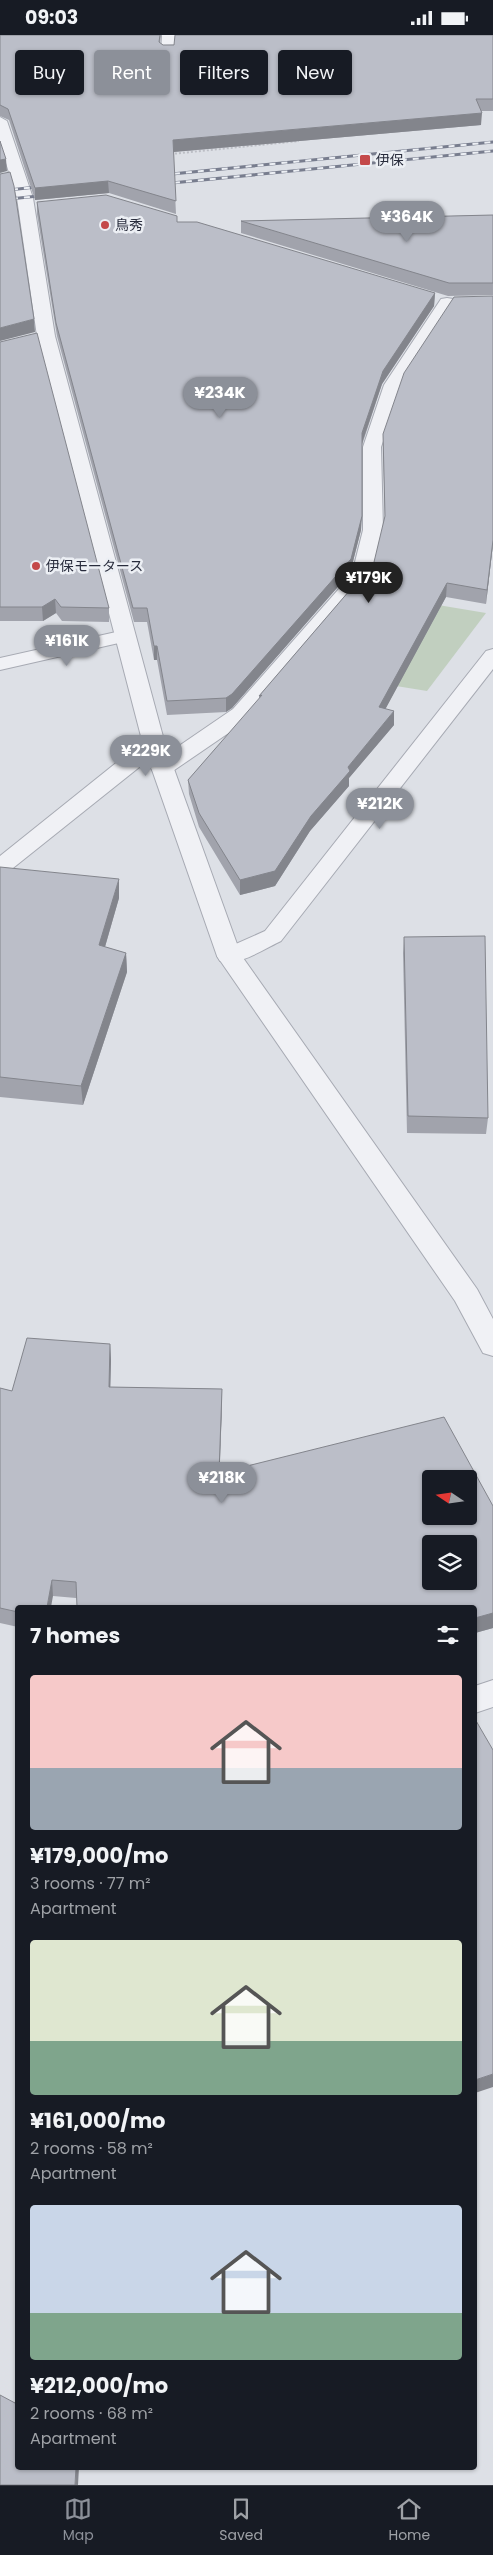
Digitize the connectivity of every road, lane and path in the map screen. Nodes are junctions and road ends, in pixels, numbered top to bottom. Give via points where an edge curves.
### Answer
1 (169, 35) edge
2 (168, 50) edge
3 (0, 121) edge
4 (301, 141) edge
5 (164, 155) edge
6 (9, 178) edge
7 (447, 301) edge
8 (126, 636) junction
9 (493, 655) edge
10 (0, 664) edge
11 (154, 744) junction
12 (162, 768) junction
13 (0, 867) edge
14 (229, 956) junction
15 (493, 1346) edge
16 (493, 1693) edge
17 (477, 1699) edge

1 - 2 street
3 - 6 street
4 - 5 path
6 - 8 street via 36,207 37,338
7 - 12 street via 393,385 372,447 373,530 362,575 242,714
8 - 10 street
8 - 11 street
9 - 14 street via 273,936
11 - 12 street
11 - 13 street
12 - 14 street
14 - 15 street via 467,1296
16 - 17 street

